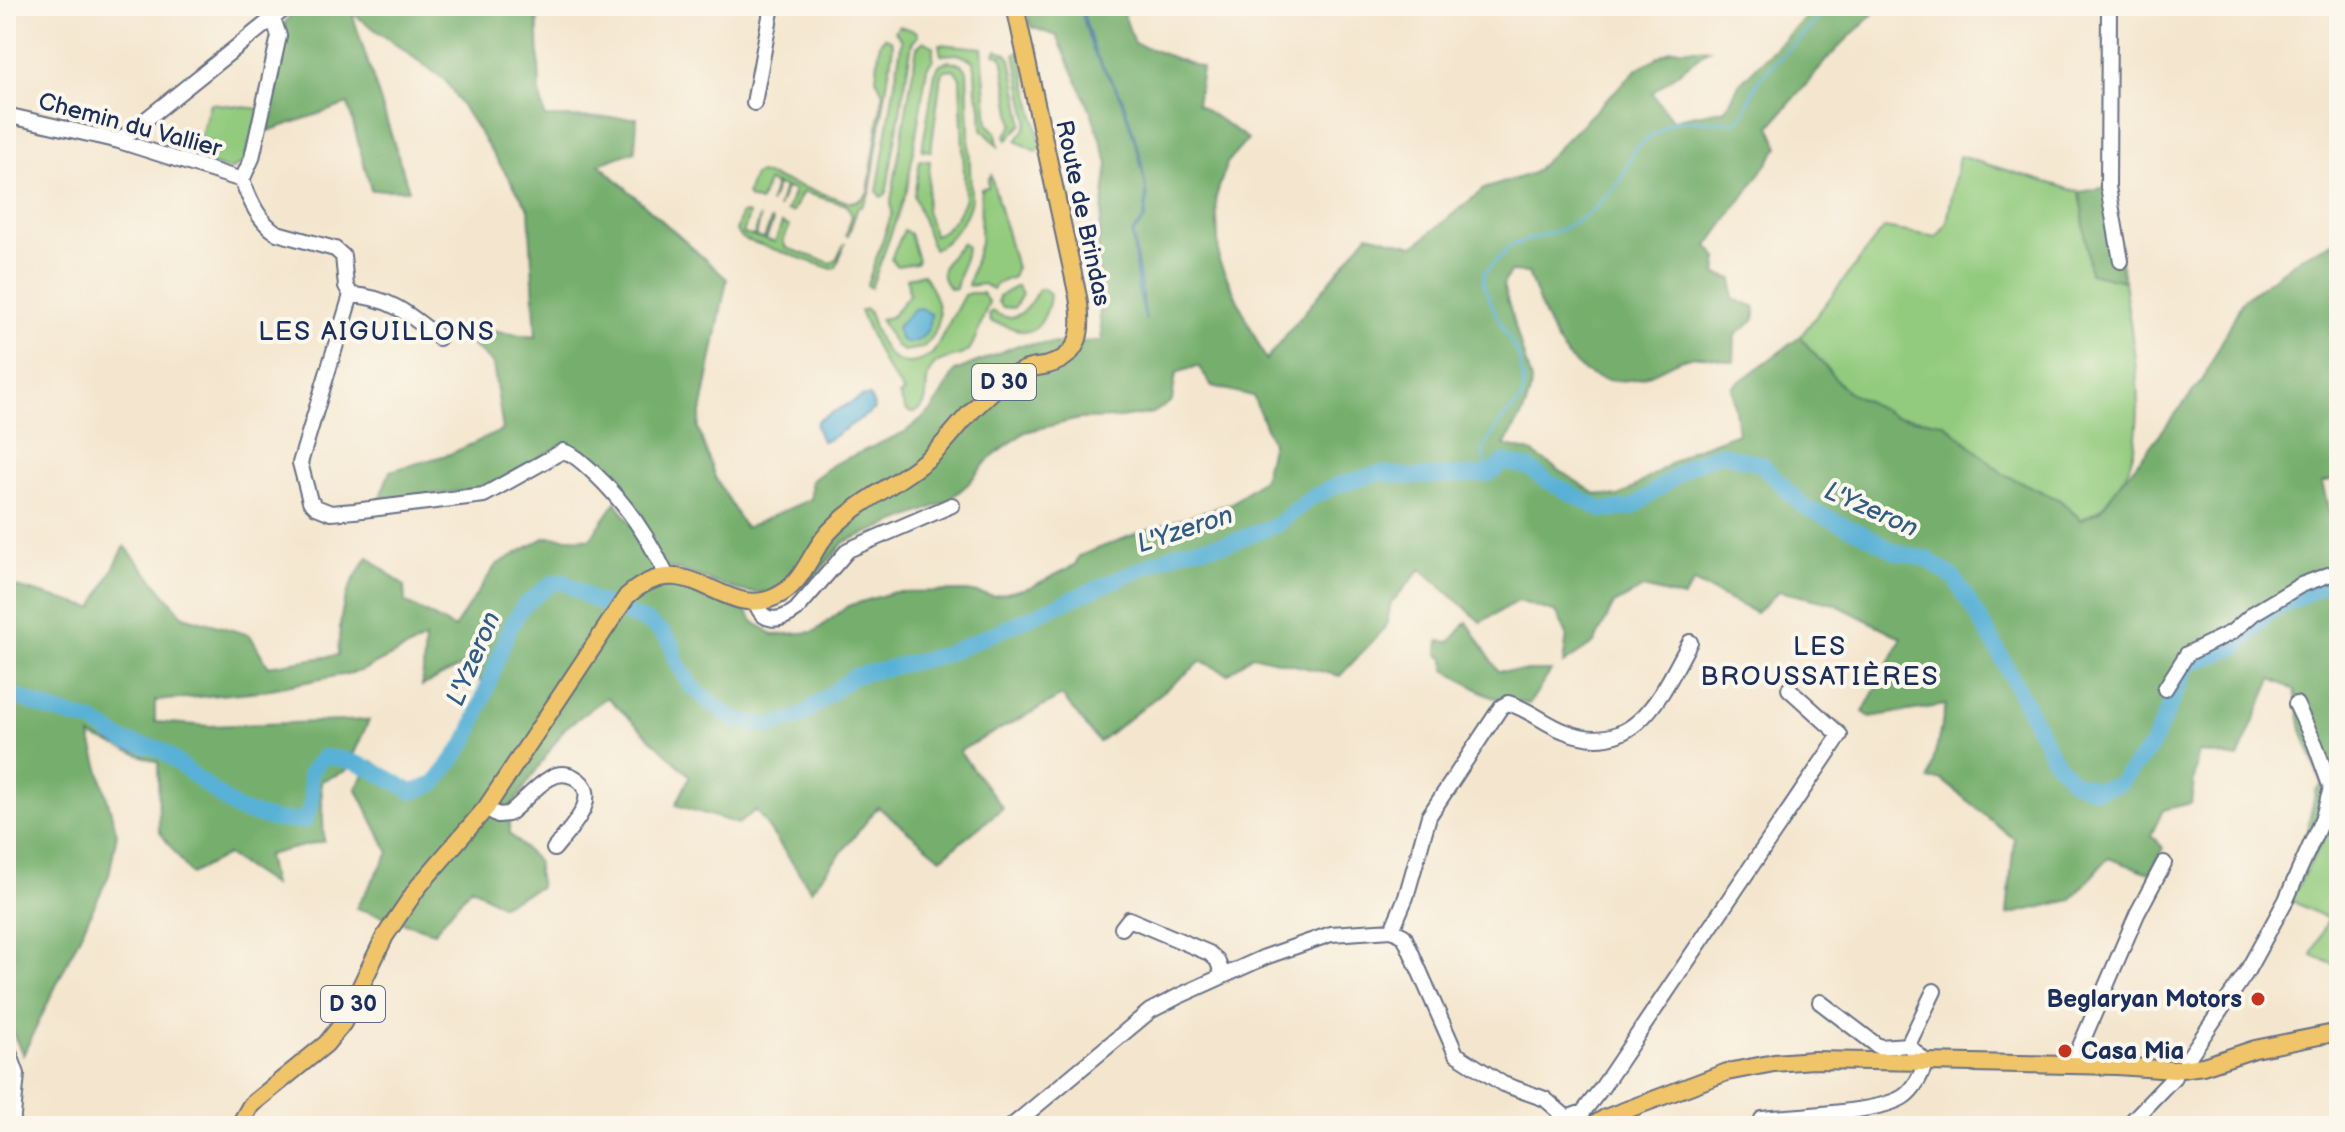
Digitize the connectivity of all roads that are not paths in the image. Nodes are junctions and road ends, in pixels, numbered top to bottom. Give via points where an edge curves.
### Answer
1 (288, 6) edge
2 (772, 6) edge
3 (1015, 6) edge
4 (2109, 6) edge
5 (272, 11) edge
6 (754, 103) dead end
7 (6, 115) edge
8 (119, 141) junction
9 (242, 180) junction
10 (2121, 261) dead end
11 (351, 295) junction
12 (439, 338) dead end
13 (952, 505) dead end
14 (2339, 571) edge
15 (667, 576) junction
16 (756, 602) junction
17 (1690, 642) dead end
18 (1789, 689) dead end
19 (2165, 689) dead end
20 (2296, 704) dead end
21 (486, 808) junction
22 (554, 849) dead end
23 (2164, 863) dead end
24 (1122, 928) dead end
25 (1392, 930) junction
26 (1223, 975) junction
27 (1934, 991) dead end
28 (1820, 1002) dead end
29 (2339, 1032) edge
30 (6, 1044) edge
31 (1908, 1045) junction
32 (1926, 1062) junction
33 (2072, 1065) junction
34 (2180, 1070) junction
35 (1762, 1119) dead end
36 (1593, 1121) edge
37 (1560, 1122) edge
38 (12, 1126) edge
39 (239, 1126) edge
40 (1012, 1126) edge
41 (2127, 1126) edge

1 - 5 street
2 - 6 street
3 - 16 main road, Route de Brindas / D 30 via 1078,297 1080,340 1062,360 1024,370 994,389 932,456 846,515 788,590
4 - 10 street via 2108,187
5 - 8 street
5 - 9 street via 279,36 274,66
7 - 8 street, Chemin du Vallier
8 - 9 street, Chemin du Vallier
9 - 11 street via 269,228 341,252
11 - 12 street via 374,296 406,311
11 - 15 street via 300,463 316,507 331,513 484,495 563,451 572,453 617,495 649,539
13 - 16 street via 848,550 796,610 779,620 761,614
14 - 19 street via 2301,585 2232,632 2187,654
15 - 16 main road
15 - 21 main road, D 30 via 654,577 621,604
17 - 25 street via 1650,711 1619,734 1577,736 1518,706 1501,707 1429,816
18 - 36 street via 1840,735 1601,1089
20 - 34 street via 2331,788 2323,817 2246,973
21 - 22 street via 508,814 553,776 566,773 578,779 588,798
21 - 39 main road, D 30 via 418,887 385,936 343,1023 326,1044 251,1105
23 - 33 street
24 - 26 street via 1129,919 1209,953
25 - 26 street via 1331,934
25 - 37 street via 1404,936 1456,1054 1503,1084 1545,1099
26 - 40 street via 1150,1011
27 - 31 street
28 - 31 street via 1879,1047
29 - 34 main road
30 - 38 street via 17,1074
31 - 32 street
32 - 33 main road
32 - 35 street via 1920,1079 1902,1098 1871,1107
32 - 36 main road via 1813,1060 1749,1067
33 - 34 main road
34 - 41 street
36 - 37 street

